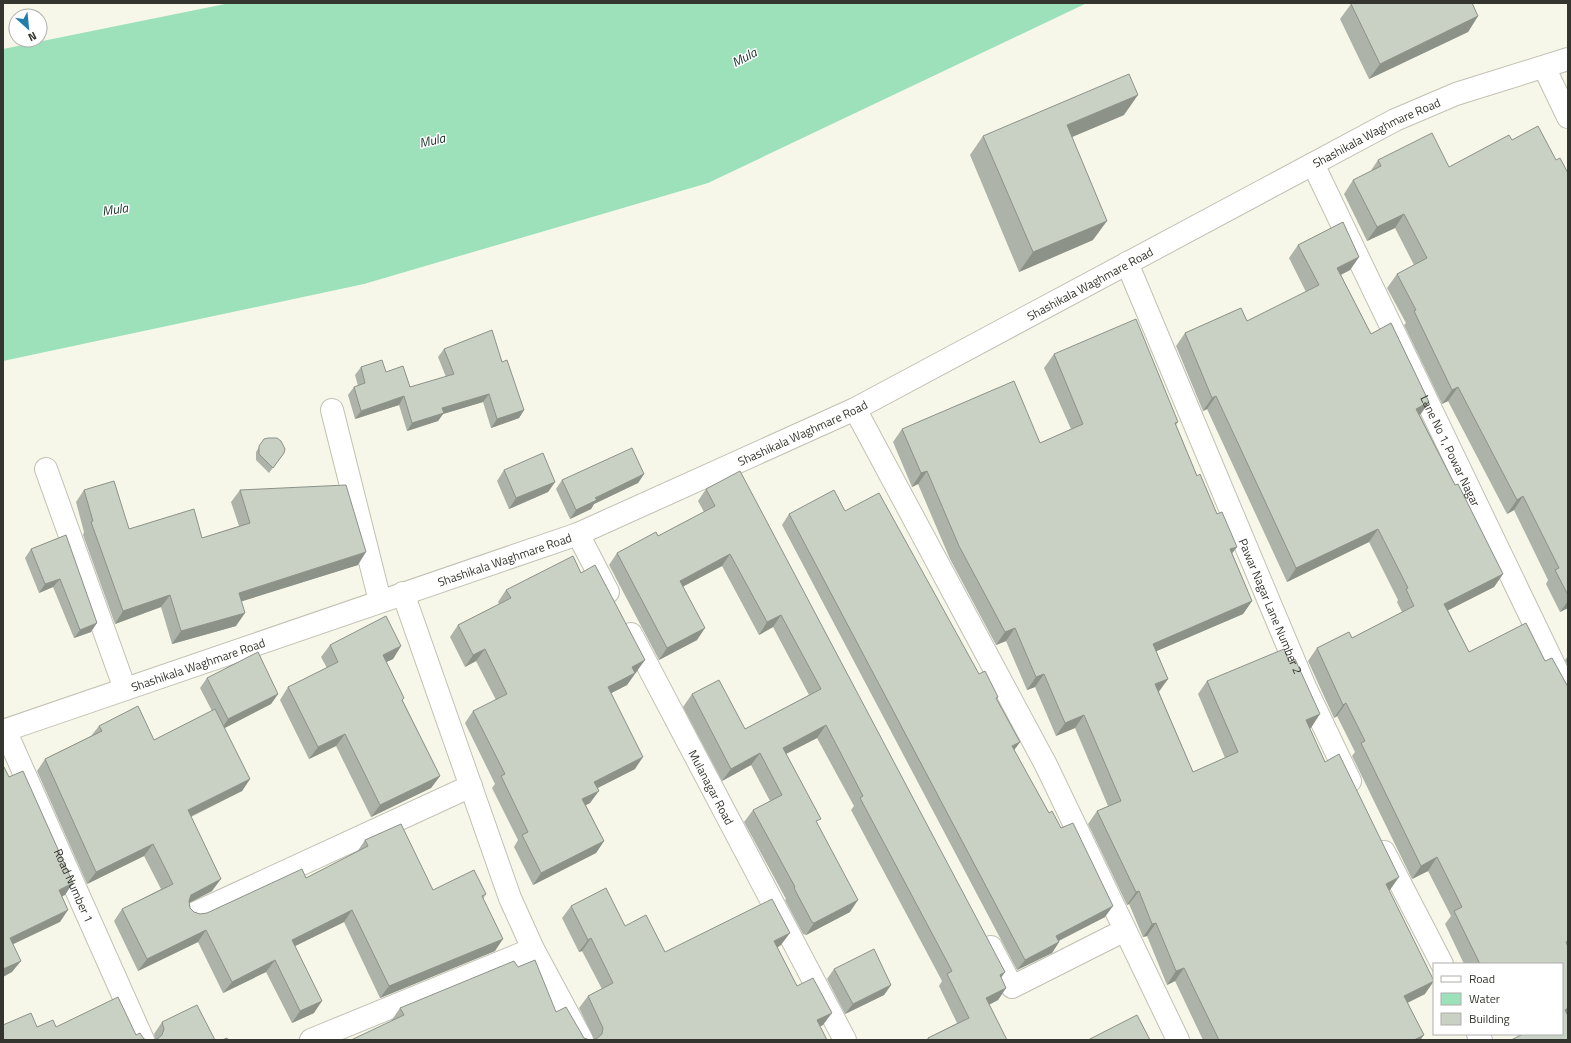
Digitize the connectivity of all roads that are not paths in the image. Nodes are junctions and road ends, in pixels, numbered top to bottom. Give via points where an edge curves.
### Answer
1 (1568, 59) edge
2 (1544, 67) junction
3 (1568, 117) edge
4 (1313, 164) junction
5 (1126, 263) junction
6 (855, 409) junction
7 (332, 410) dead end
8 (735, 463) junction
9 (46, 469) dead end
10 (746, 484) edge
11 (578, 534) junction
12 (403, 593) junction
13 (380, 601) junction
14 (125, 689) junction
15 (1568, 694) edge
16 (4, 730) edge
17 (471, 786) junction
18 (1359, 800) edge
19 (1376, 835) edge
20 (193, 914) edge
21 (1125, 930) junction
22 (983, 931) edge
23 (533, 949) junction
24 (1441, 963) edge
25 (143, 1040) edge
26 (311, 1040) edge
27 (582, 1040) edge
28 (846, 1040) edge
29 (1178, 1040) edge

1 - 2 street, Shashikala Waghmare Road
2 - 3 street
2 - 4 street, Shashikala Waghmare Road via 1456,94 1395,120
4 - 5 street, Shashikala Waghmare Road
4 - 15 street, Lane No 1, Powar Nagar
5 - 6 street, Shashikala Waghmare Road
5 - 18 street, Pawar Nagar Lane Number 2 via 1305,687
6 - 8 street, Shashikala Waghmare Road
6 - 21 street via 1046,765
7 - 13 street
8 - 10 street
8 - 11 street, Shashikala Waghmare Road
9 - 14 street
11 - 12 street, Shashikala Waghmare Road
11 - 28 street, Mulanagar Road
12 - 13 street, Shashikala Waghmare Road
12 - 17 street
13 - 14 street, Shashikala Waghmare Road
14 - 16 street, Shashikala Waghmare Road
16 - 25 street, Road Number 1
17 - 20 street
17 - 23 street via 510,898
19 - 24 street
21 - 22 street via 1012,987
21 - 29 street
23 - 26 street
23 - 27 street

